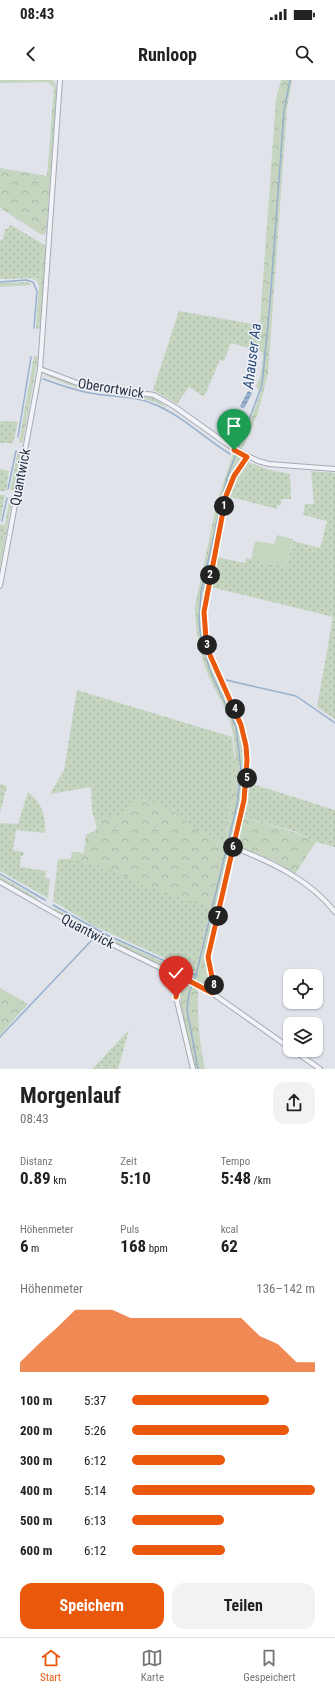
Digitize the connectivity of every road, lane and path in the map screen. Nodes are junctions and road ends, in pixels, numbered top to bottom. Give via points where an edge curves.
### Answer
1 (60, 80) edge
2 (40, 370) junction
3 (247, 457) junction
4 (335, 469) edge
5 (0, 586) edge
6 (233, 847) junction
7 (0, 882) edge
8 (335, 912) edge
9 (180, 976) junction
10 (212, 993) junction
11 (283, 1043) edge
12 (302, 1057) edge
13 (193, 1069) edge
14 (320, 1069) edge

1 - 2 street
2 - 3 street, Oberortwick via 80,384 154,395
2 - 5 street, Quantwick
3 - 4 street, Oberortwick via 269,464
3 - 6 street via 234,476 226,496 204,612 210,655 236,713 246,746 246,789
6 - 8 street via 295,876 313,889
6 - 10 street via 208,957 214,987
7 - 9 street, Quantwick via 91,934
9 - 10 street, Quantwick
9 - 13 street via 176,997
10 - 11 street, Quantwick
12 - 14 street

